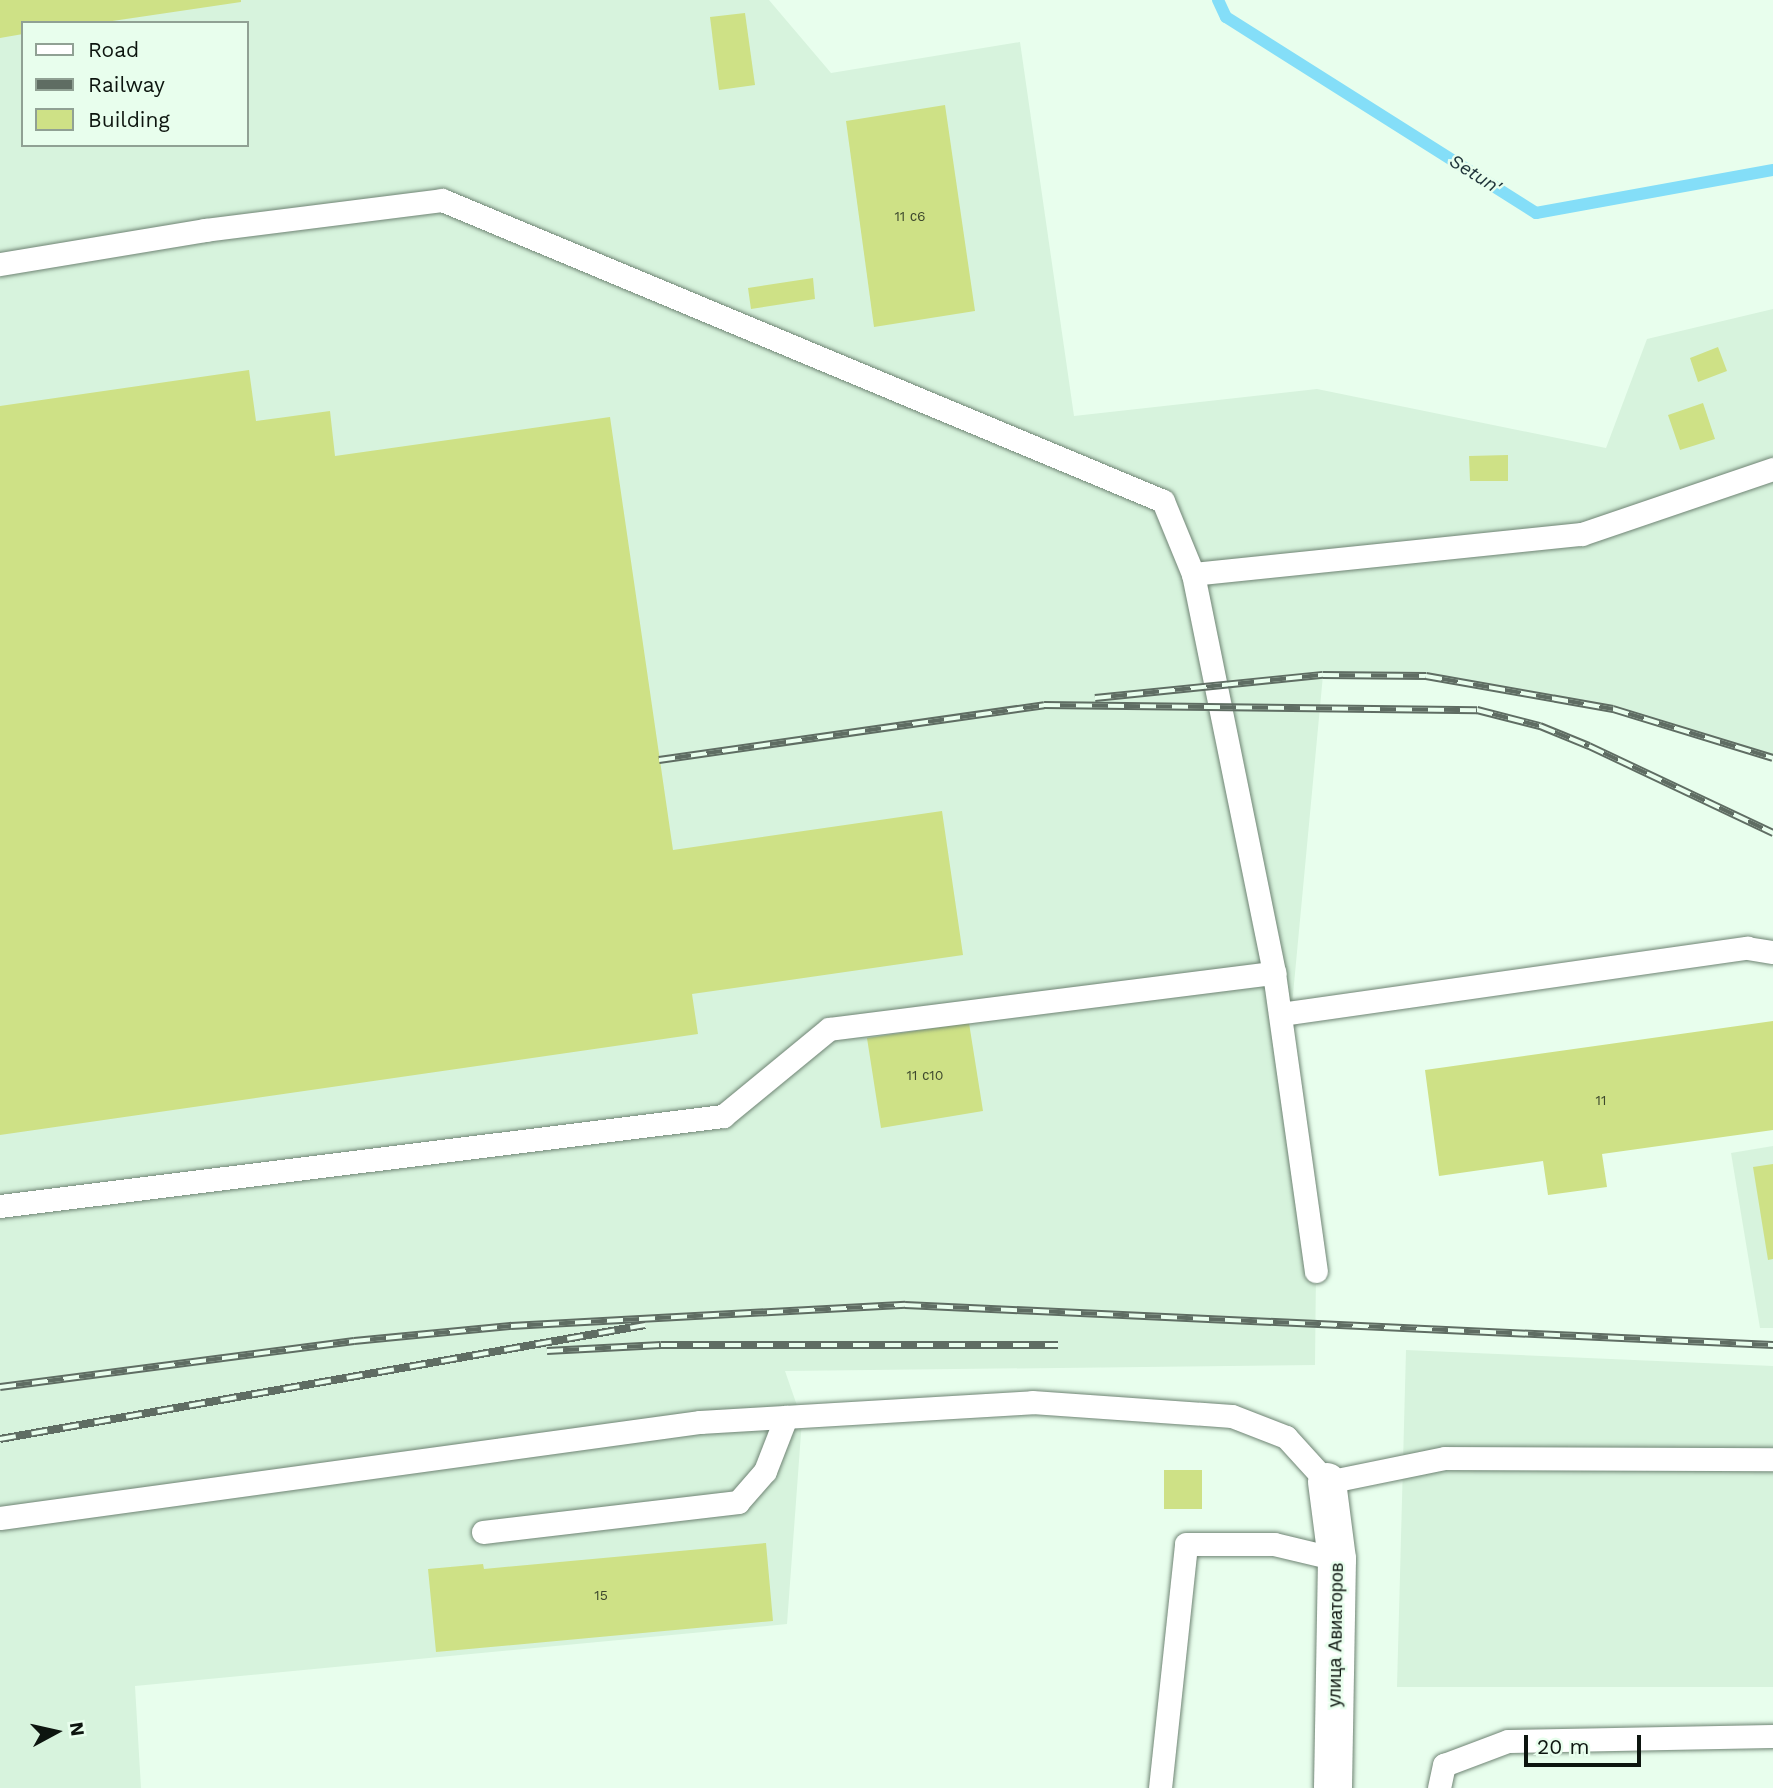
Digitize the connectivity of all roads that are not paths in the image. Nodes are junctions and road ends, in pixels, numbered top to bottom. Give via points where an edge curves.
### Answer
1 (0, 264) edge
2 (1773, 469) edge
3 (1194, 574) junction
4 (1773, 952) edge
5 (1274, 973) junction
6 (1281, 1014) junction
7 (0, 1206) edge
8 (1316, 1271) dead end
9 (786, 1417) junction
10 (1773, 1459) edge
11 (1327, 1482) junction
12 (0, 1517) edge
13 (483, 1532) dead end
14 (1337, 1559) junction
15 (1773, 1736) edge
16 (1160, 1788) edge
17 (1334, 1788) edge
18 (1439, 1788) edge

1 - 3 lane via 205,230 442,200 1163,501
2 - 3 lane via 1582,534
3 - 5 lane
4 - 6 lane via 1747,948
5 - 6 lane
5 - 7 lane via 829,1029 723,1116
6 - 8 lane
9 - 11 lane via 1032,1402 1232,1416 1286,1437
9 - 12 lane via 700,1422
9 - 13 lane via 765,1471 738,1502
10 - 11 lane via 1445,1458
11 - 14 street, улица Авиаторов
14 - 16 lane via 1274,1544 1186,1544
14 - 17 street, улица Авиаторов
15 - 18 lane via 1508,1741 1444,1765

